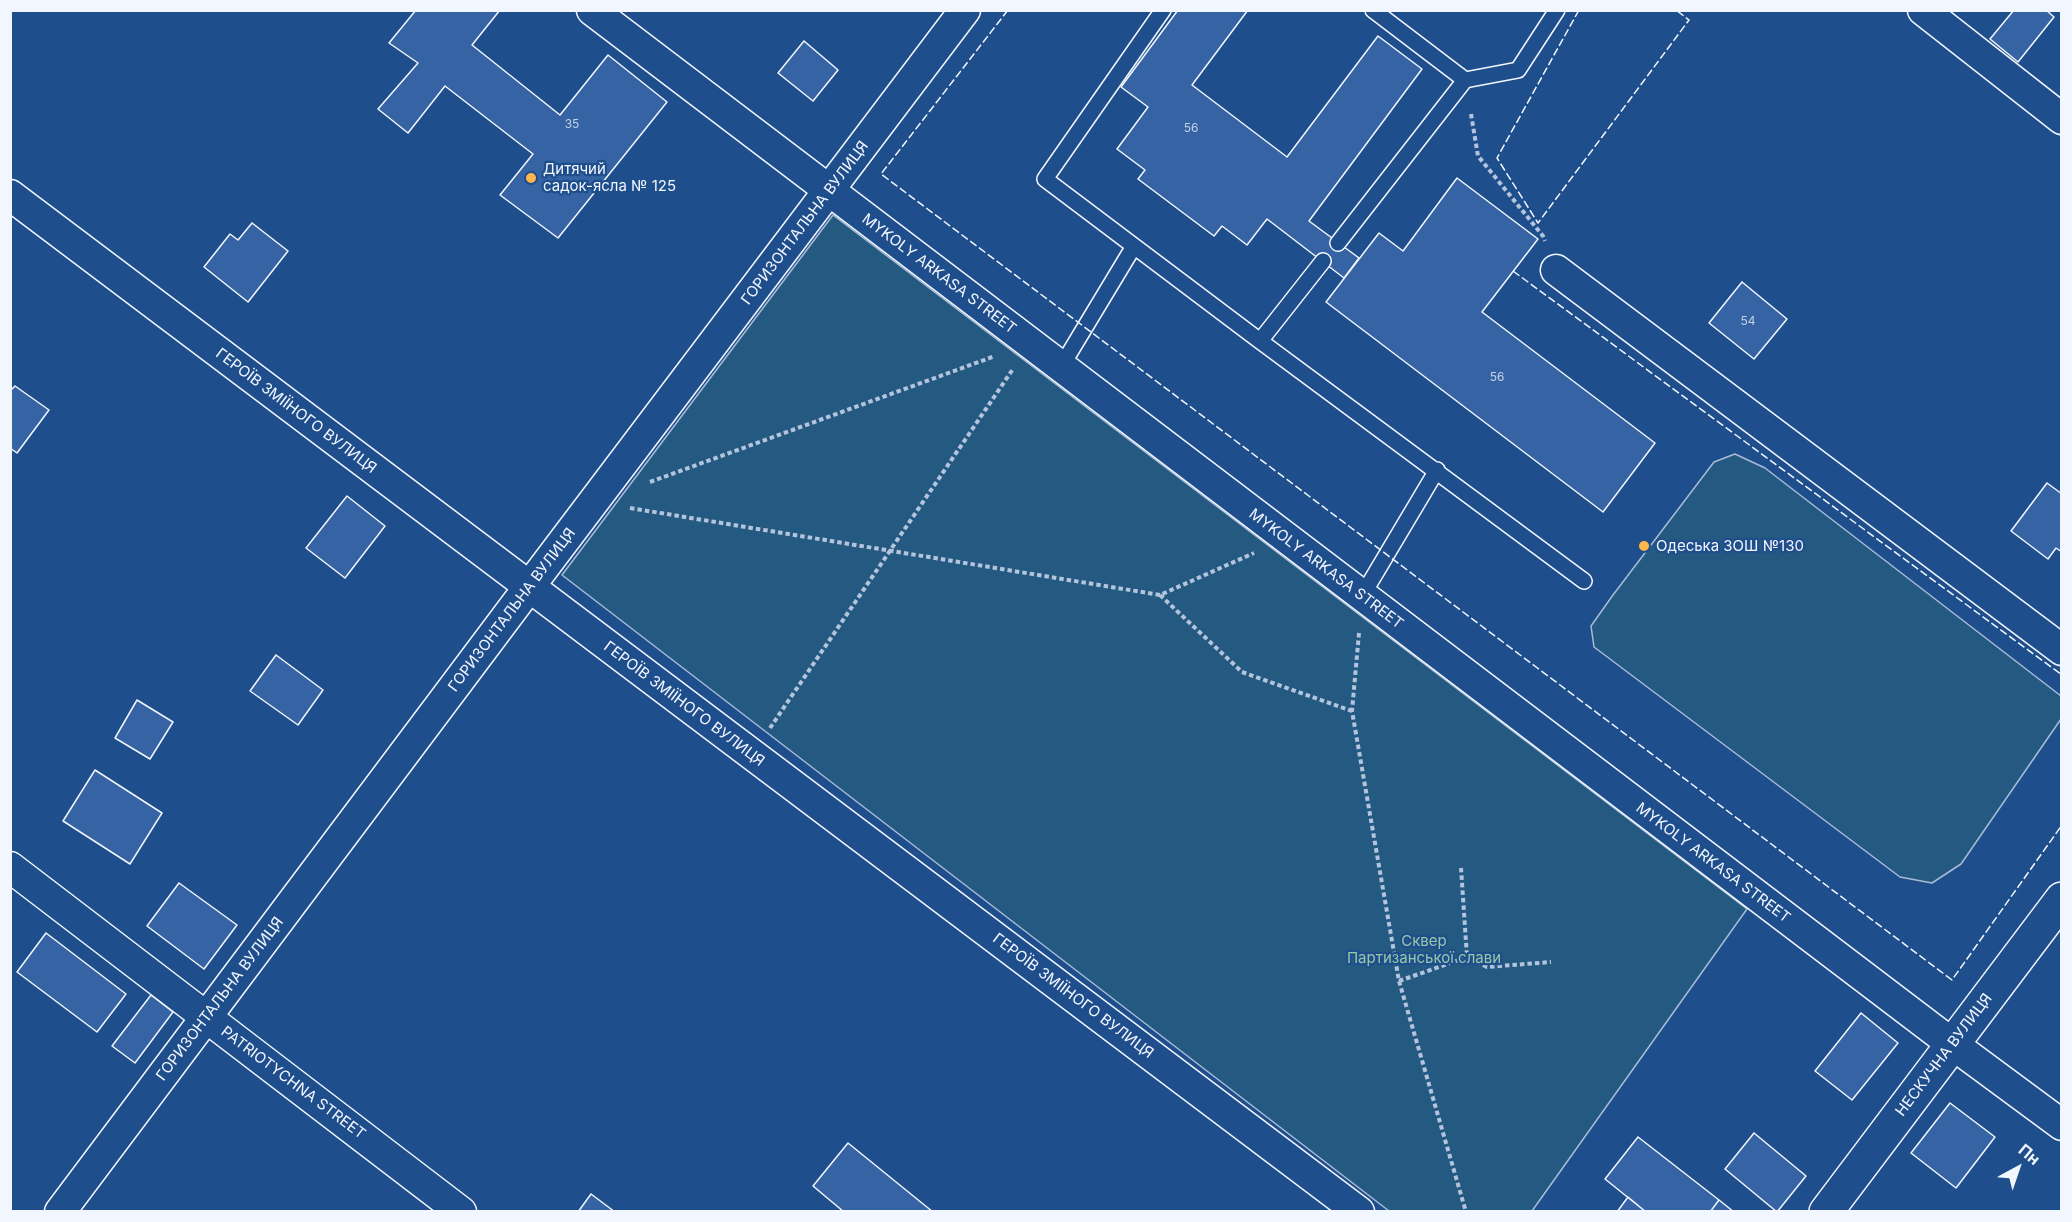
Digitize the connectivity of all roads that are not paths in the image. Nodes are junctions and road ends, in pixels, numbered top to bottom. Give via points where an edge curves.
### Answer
1 (592, 10) edge
2 (965, 10) edge
3 (1163, 10) edge
4 (1373, 10) edge
5 (1557, 10) edge
6 (1923, 10) edge
7 (1465, 80) junction
8 (2061, 119) edge
9 (829, 191) junction
10 (10, 195) edge
11 (1338, 243) dead end
12 (1134, 246) junction
13 (1323, 261) dead end
14 (1556, 270) road end
15 (1260, 340) junction
16 (1061, 367) junction
17 (1437, 470) junction
18 (1584, 581) dead end
19 (529, 587) junction
20 (1362, 596) junction
21 (2061, 650) edge
22 (10, 867) edge
23 (2061, 899) edge
24 (207, 1017) junction
25 (1952, 1044) junction
26 (2061, 1125) edge
27 (60, 1212) edge
28 (461, 1212) edge
29 (1359, 1212) edge
30 (1826, 1212) edge

1 - 9 street, MYKOLY ARKASA STREET
2 - 9 street, ГОРИЗОНТАЛЬНА ВУЛИЦЯ
3 - 12 lane via 1045,179
4 - 7 lane
5 - 7 lane via 1518,70
6 - 8 street
7 - 11 lane
9 - 16 street, MYKOLY ARKASA STREET
9 - 19 street, ГОРИЗОНТАЛЬНА ВУЛИЦЯ
10 - 19 street, ГЕРОЇВ ЗМІЇНОГО ВУЛИЦЯ
12 - 15 lane
12 - 16 lane
13 - 15 lane
14 - 21 street
15 - 17 lane
16 - 20 street, MYKOLY ARKASA STREET
17 - 18 lane
17 - 20 lane
19 - 24 street, ГОРИЗОНТАЛЬНА ВУЛИЦЯ
19 - 29 street, ГЕРОЇВ ЗМІЇНОГО ВУЛИЦЯ
20 - 25 street, MYKOLY ARKASA STREET
22 - 24 street, PATRIOTYCHNA STREET
23 - 25 street, НЕСКУЧНА ВУЛИЦЯ
24 - 27 street, ГОРИЗОНТАЛЬНА ВУЛИЦЯ
24 - 28 street, PATRIOTYCHNA STREET
25 - 26 street, MYKOLY ARKASA STREET
25 - 30 street, НЕСКУЧНА ВУЛИЦЯ

